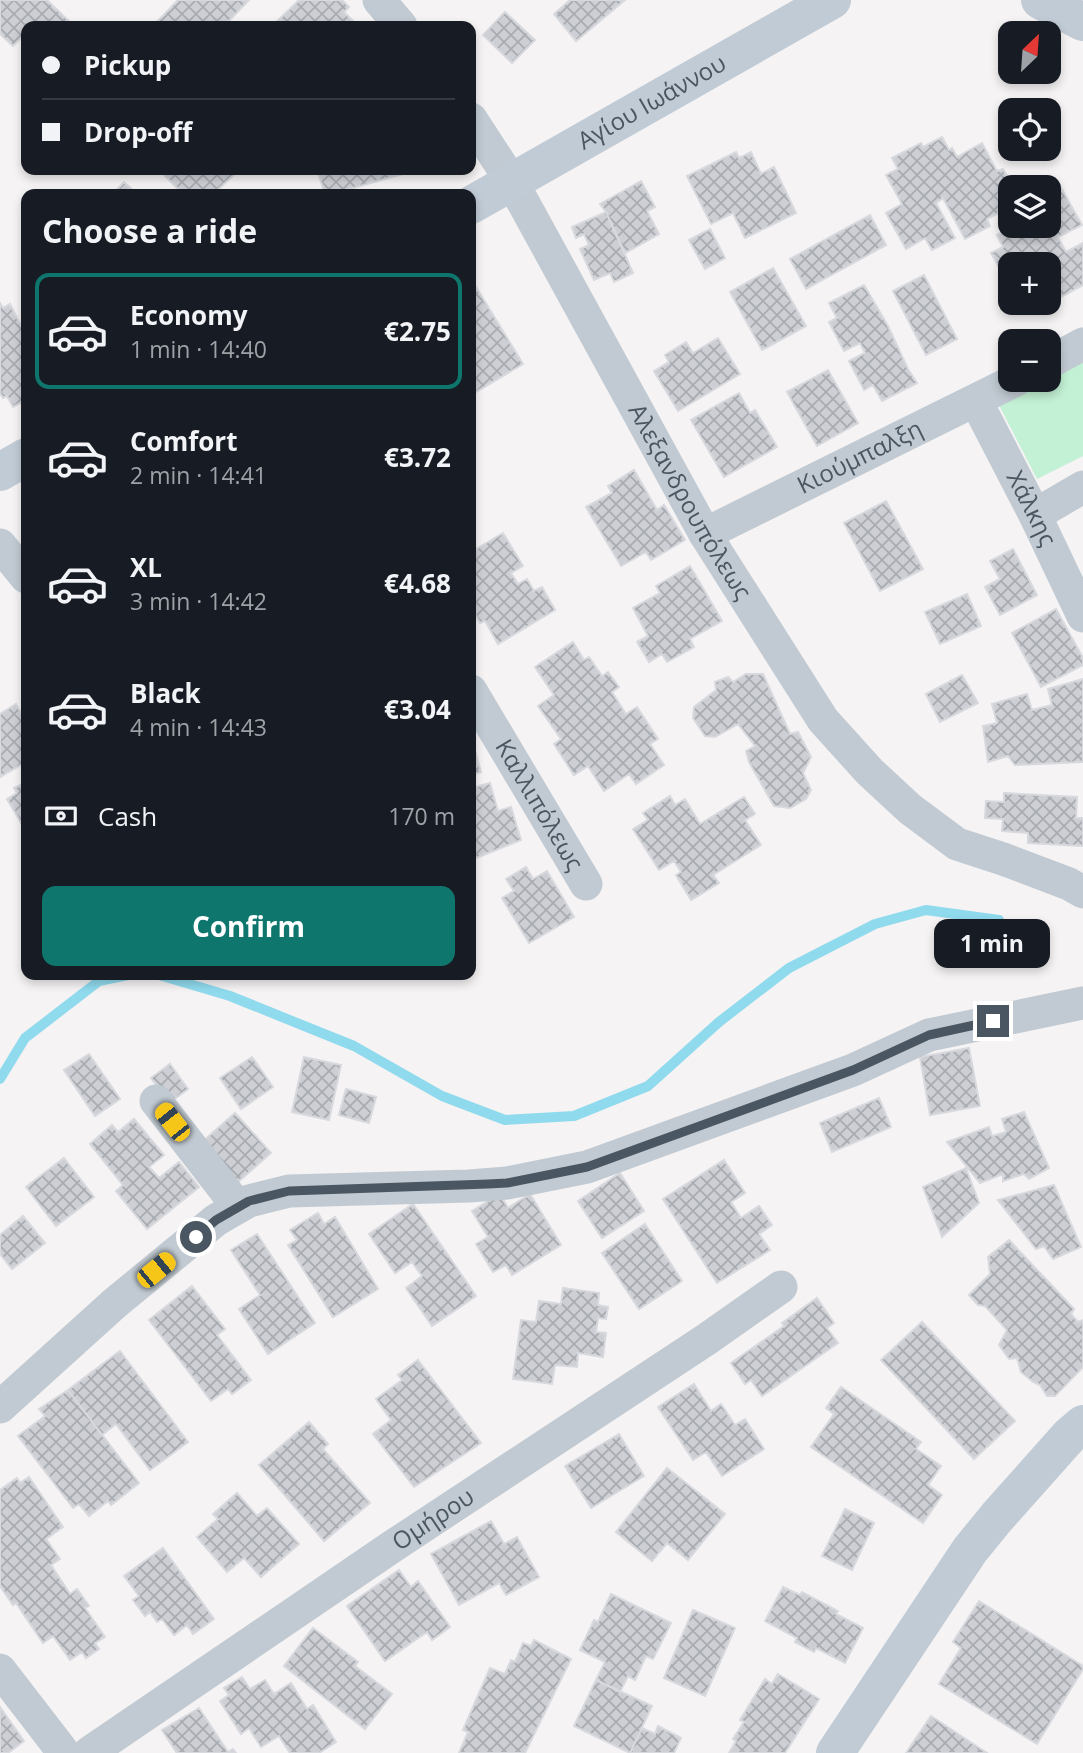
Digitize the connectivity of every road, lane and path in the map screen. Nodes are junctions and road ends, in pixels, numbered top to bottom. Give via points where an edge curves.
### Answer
1 (379, 0) edge
2 (832, 0) edge
3 (397, 21) edge
4 (476, 127) edge
5 (512, 182) junction
6 (476, 202) edge
7 (1083, 344) edge
8 (1061, 356) edge
9 (998, 389) edge
10 (976, 401) junction
11 (21, 460) edge
12 (0, 472) edge
13 (1083, 487) edge
14 (1035, 515) junction
15 (705, 534) junction
16 (0, 545) edge
17 (21, 571) edge
18 (1083, 617) edge
19 (476, 699) edge
20 (586, 884) dead end
21 (1083, 892) edge
22 (1083, 1003) edge
23 (156, 1101) dead end
24 (239, 1207) junction
25 (781, 1287) dead end
26 (0, 1407) edge
27 (1083, 1424) edge
28 (0, 1670) edge
29 (64, 1753) edge
30 (89, 1753) edge
31 (835, 1753) edge

1 - 3 street
2 - 5 street, Αγίου Ιωάννου
4 - 5 street, Αλεξανδρουπόλεως
5 - 6 street, Αγίου Ιωάννου
5 - 15 street, Αλεξανδρουπόλεως
7 - 8 street
9 - 10 street, Κιούμπαλξη
10 - 14 street, Χάλκης
10 - 15 street, Κιούμπαλξη
11 - 12 street
13 - 14 street
14 - 18 street, Χάλκης
15 - 21 street, Αλεξανδρουπόλεως via 823,720 890,791 957,844
16 - 17 street
19 - 20 street, Καλλιπόλεως
22 - 24 street via 929,1035 853,1070 587,1167 507,1183 289,1191
23 - 24 street
24 - 26 street via 216,1220 115,1303
25 - 30 street, Ομήρου
27 - 31 street via 970,1550
28 - 29 street

